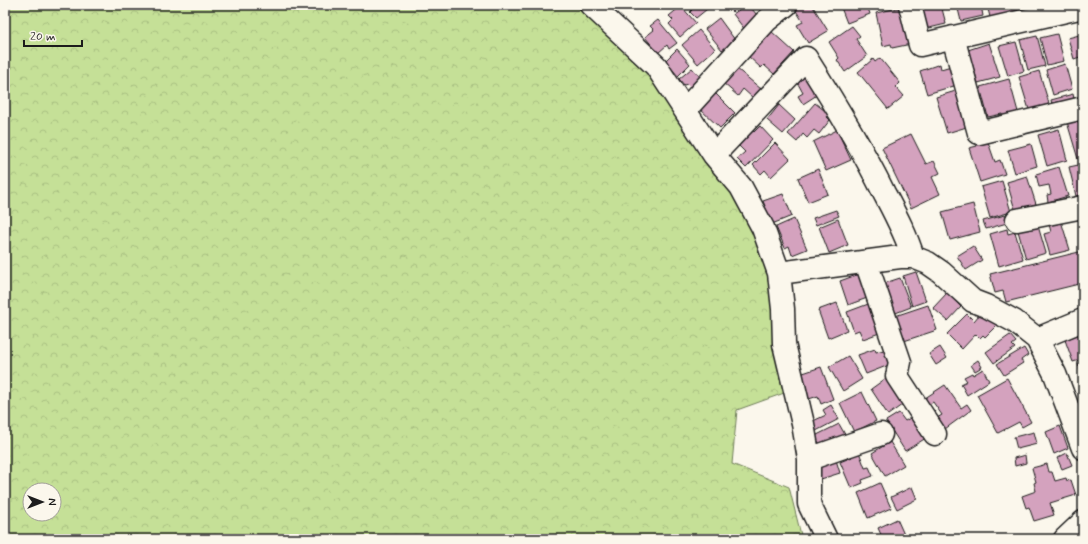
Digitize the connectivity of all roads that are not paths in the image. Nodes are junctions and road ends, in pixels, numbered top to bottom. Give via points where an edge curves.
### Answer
1 (591, 5) edge
2 (786, 5) edge
3 (910, 5) edge
4 (1083, 7) edge
5 (953, 37) junction
6 (1083, 108) edge
7 (685, 110) junction
8 (714, 155) junction
9 (1083, 207) edge
10 (1017, 220) dead end
11 (913, 257) junction
12 (866, 262) junction
13 (779, 273) junction
14 (1083, 320) edge
15 (1037, 339) junction
16 (881, 434) dead end
17 (935, 434) dead end
18 (1083, 448) edge
19 (809, 458) junction
20 (1083, 522) edge
21 (826, 539) edge
22 (1065, 539) edge

1 - 7 street via 656,66
2 - 7 street via 766,21
3 - 5 street via 920,45
4 - 5 street
5 - 6 street via 979,133
7 - 8 street
8 - 11 street via 806,58 867,158 907,238
8 - 13 street via 741,187 763,228
9 - 10 street
11 - 12 street
11 - 15 street via 941,272 973,301 1014,321
12 - 13 street
12 - 17 street via 900,362 897,376
13 - 19 street via 784,344
14 - 15 street
15 - 18 street via 1055,374
16 - 19 street
19 - 21 street via 809,504
20 - 22 street

